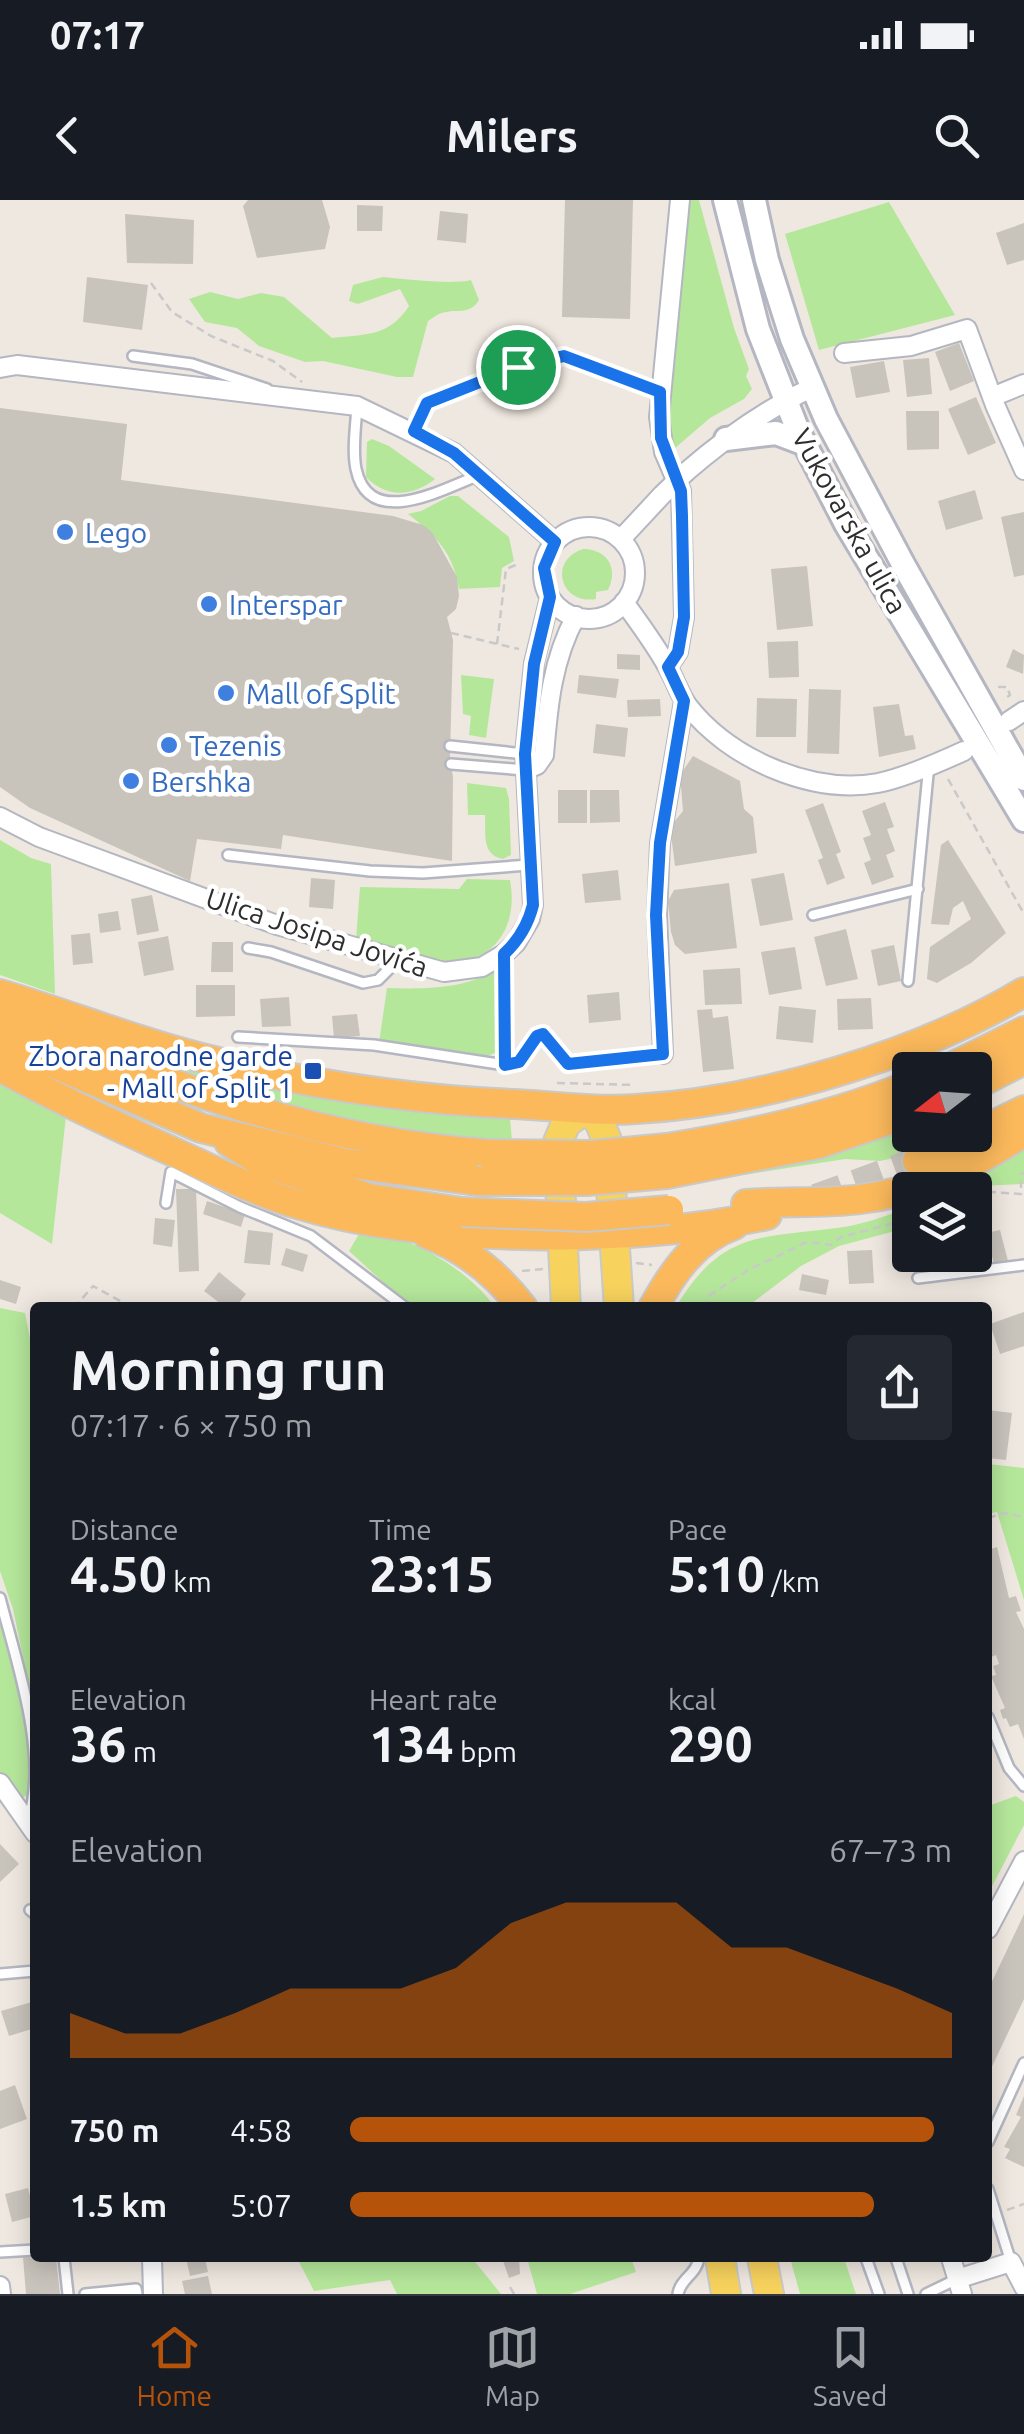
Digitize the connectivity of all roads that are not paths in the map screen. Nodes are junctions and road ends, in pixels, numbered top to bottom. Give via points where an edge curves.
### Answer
1 (725, 200) edge
2 (754, 200) edge
3 (681, 204) edge
4 (844, 353) dead end
5 (133, 356) dead end
6 (0, 368) edge
7 (1024, 384) edge
8 (813, 387) junction
9 (660, 392) junction
10 (284, 396) junction
11 (992, 397) junction
12 (786, 400) junction
13 (357, 406) junction
14 (414, 431) junction
15 (726, 439) junction
16 (805, 444) junction
17 (1024, 470) edge
18 (479, 475) junction
19 (621, 540) junction
20 (555, 542) junction
21 (550, 597) junction
22 (624, 602) junction
23 (576, 616) junction
24 (668, 667) junction
25 (684, 701) junction
26 (450, 746) dead end
27 (964, 751) dead end
28 (525, 762) junction
29 (933, 762) junction
30 (451, 764) dead end
31 (1024, 779) edge
32 (0, 818) edge
33 (1024, 820) edge
34 (228, 855) dead end
35 (532, 865) junction
36 (918, 889) junction
37 (813, 915) dead end
38 (248, 948) dead end
39 (398, 960) junction
40 (908, 981) dead end
41 (1024, 992) edge
42 (0, 994) edge
43 (0, 1010) edge
44 (1024, 1031) edge
45 (238, 1038) dead end
46 (0, 1040) edge
47 (982, 1052) edge
48 (663, 1054) joint
49 (1024, 1060) edge
50 (0, 1066) edge
51 (992, 1076) edge
52 (892, 1091) edge
53 (586, 1109) junction
54 (1024, 1110) edge
55 (892, 1119) edge
56 (992, 1125) edge
57 (201, 1128) junction
58 (1024, 1132) edge
59 (936, 1152) edge
60 (667, 1161) junction
61 (917, 1161) tunnel mouth
62 (166, 1203) dead end
63 (403, 1225) junction
64 (613, 1232) junction
65 (561, 1234) junction
66 (1024, 1265) edge
67 (918, 1278) dead end
68 (398, 1302) edge
69 (519, 1302) edge
70 (566, 1302) edge
71 (619, 1302) edge
72 (656, 1302) edge
73 (0, 1598) edge
74 (992, 1728) edge
75 (30, 1729) edge
76 (0, 1783) edge
77 (1024, 1786) edge
78 (30, 1827) edge
79 (1024, 1861) edge
80 (992, 1921) edge
81 (30, 1971) edge
82 (0, 1974) edge
83 (1024, 2063) edge
84 (992, 2133) edge
85 (992, 2204) edge
86 (30, 2250) edge
87 (0, 2252) edge
88 (64, 2262) edge
89 (152, 2262) edge
90 (698, 2262) edge
91 (721, 2262) edge
92 (763, 2262) edge
93 (867, 2262) edge
94 (897, 2262) edge
95 (952, 2262) edge
96 (1011, 2262) junction
97 (0, 2286) edge
98 (960, 2286) edge
99 (1024, 2287) edge
100 (1, 2294) edge
101 (68, 2294) edge
102 (85, 2294) edge
103 (137, 2294) edge
104 (152, 2294) edge
105 (678, 2294) edge
106 (726, 2294) edge
107 (769, 2294) edge
108 (879, 2294) edge
109 (908, 2294) edge
110 (926, 2294) edge

1 - 12 street, Vukovarska ulica via 758,329
2 - 8 street, Vukovarska ulica via 767,260
3 - 9 street
4 - 11 street via 911,346 967,329
5 - 10 lane via 192,364
6 - 10 street
7 - 11 street
8 - 12 street
8 - 31 street, Vukovarska ulica
9 - 14 lane via 564,356 427,403
9 - 24 street via 661,438 681,491 682,516 684,617
10 - 13 street
11 - 17 street
12 - 15 street
12 - 16 street, Vukovarska ulica
13 - 14 street
13 - 18 lane via 355,467 374,498 415,501
14 - 18 street
15 - 16 street via 776,433
15 - 19 street, bridge
16 - 33 street, Vukovarska ulica
18 - 20 street
19 - 20 street via 595,527
19 - 22 street via 635,577
20 - 21 street via 544,568
21 - 23 street
21 - 28 street via 534,664
22 - 23 street via 602,617
22 - 24 street
23 - 28 street via 555,665 544,755 537,766
24 - 25 street
25 - 29 street via 720,741 770,769 832,783 878,783
25 - 48 street via 660,843 656,915
26 - 28 lane
27 - 29 street
28 - 30 lane
28 - 35 street
29 - 36 lane
32 - 39 street, Ulica Josipa Jovića via 277,925
34 - 35 lane via 423,873
35 - 39 street, Ulica Josipa Jovića via 530,919 504,954 482,967 444,972
36 - 37 lane
36 - 40 lane
38 - 39 lane via 363,984 378,980
41 - 53 highway via 944,1033 855,1066 669,1106
42 - 53 highway via 150,1044 282,1077 421,1098
43 - 60 highway, bridge via 84,1051 230,1104 360,1138 430,1150
44 - 47 highway
45 - 48 lane via 374,1045 505,1065 519,1062 543,1034 568,1064
46 - 57 highway
49 - 51 highway
50 - 63 highway via 248,1187 337,1215
52 - 60 highway
53 - 64 main road via 599,1120 608,1144
53 - 65 main road via 566,1123 558,1142
54 - 56 highway
55 - 60 highway via 818,1144
57 - 58 highway, bridge via 261,1162 369,1198 462,1212 586,1218 863,1200 934,1180
57 - 60 highway, bridge via 346,1163 477,1181 586,1181
59 - 61 highway
62 - 68 lane via 170,1172 311,1236
63 - 65 highway
63 - 69 highway via 475,1260
64 - 65 highway
64 - 71 main road
64 - 72 highway via 762,1216 700,1244
65 - 70 main road
66 - 67 lane
73 - 75 lane
74 - 77 lane
76 - 78 street
79 - 80 street
81 - 82 lane
83 - 84 lane
85 - 96 lane
86 - 87 lane
88 - 101 lane
89 - 104 street
90 - 105 lane
91 - 106 main road
92 - 107 main road
93 - 108 lane
94 - 109 lane
95 - 98 street
96 - 98 street
96 - 99 street
97 - 100 street
98 - 110 lane
102 - 103 lane

